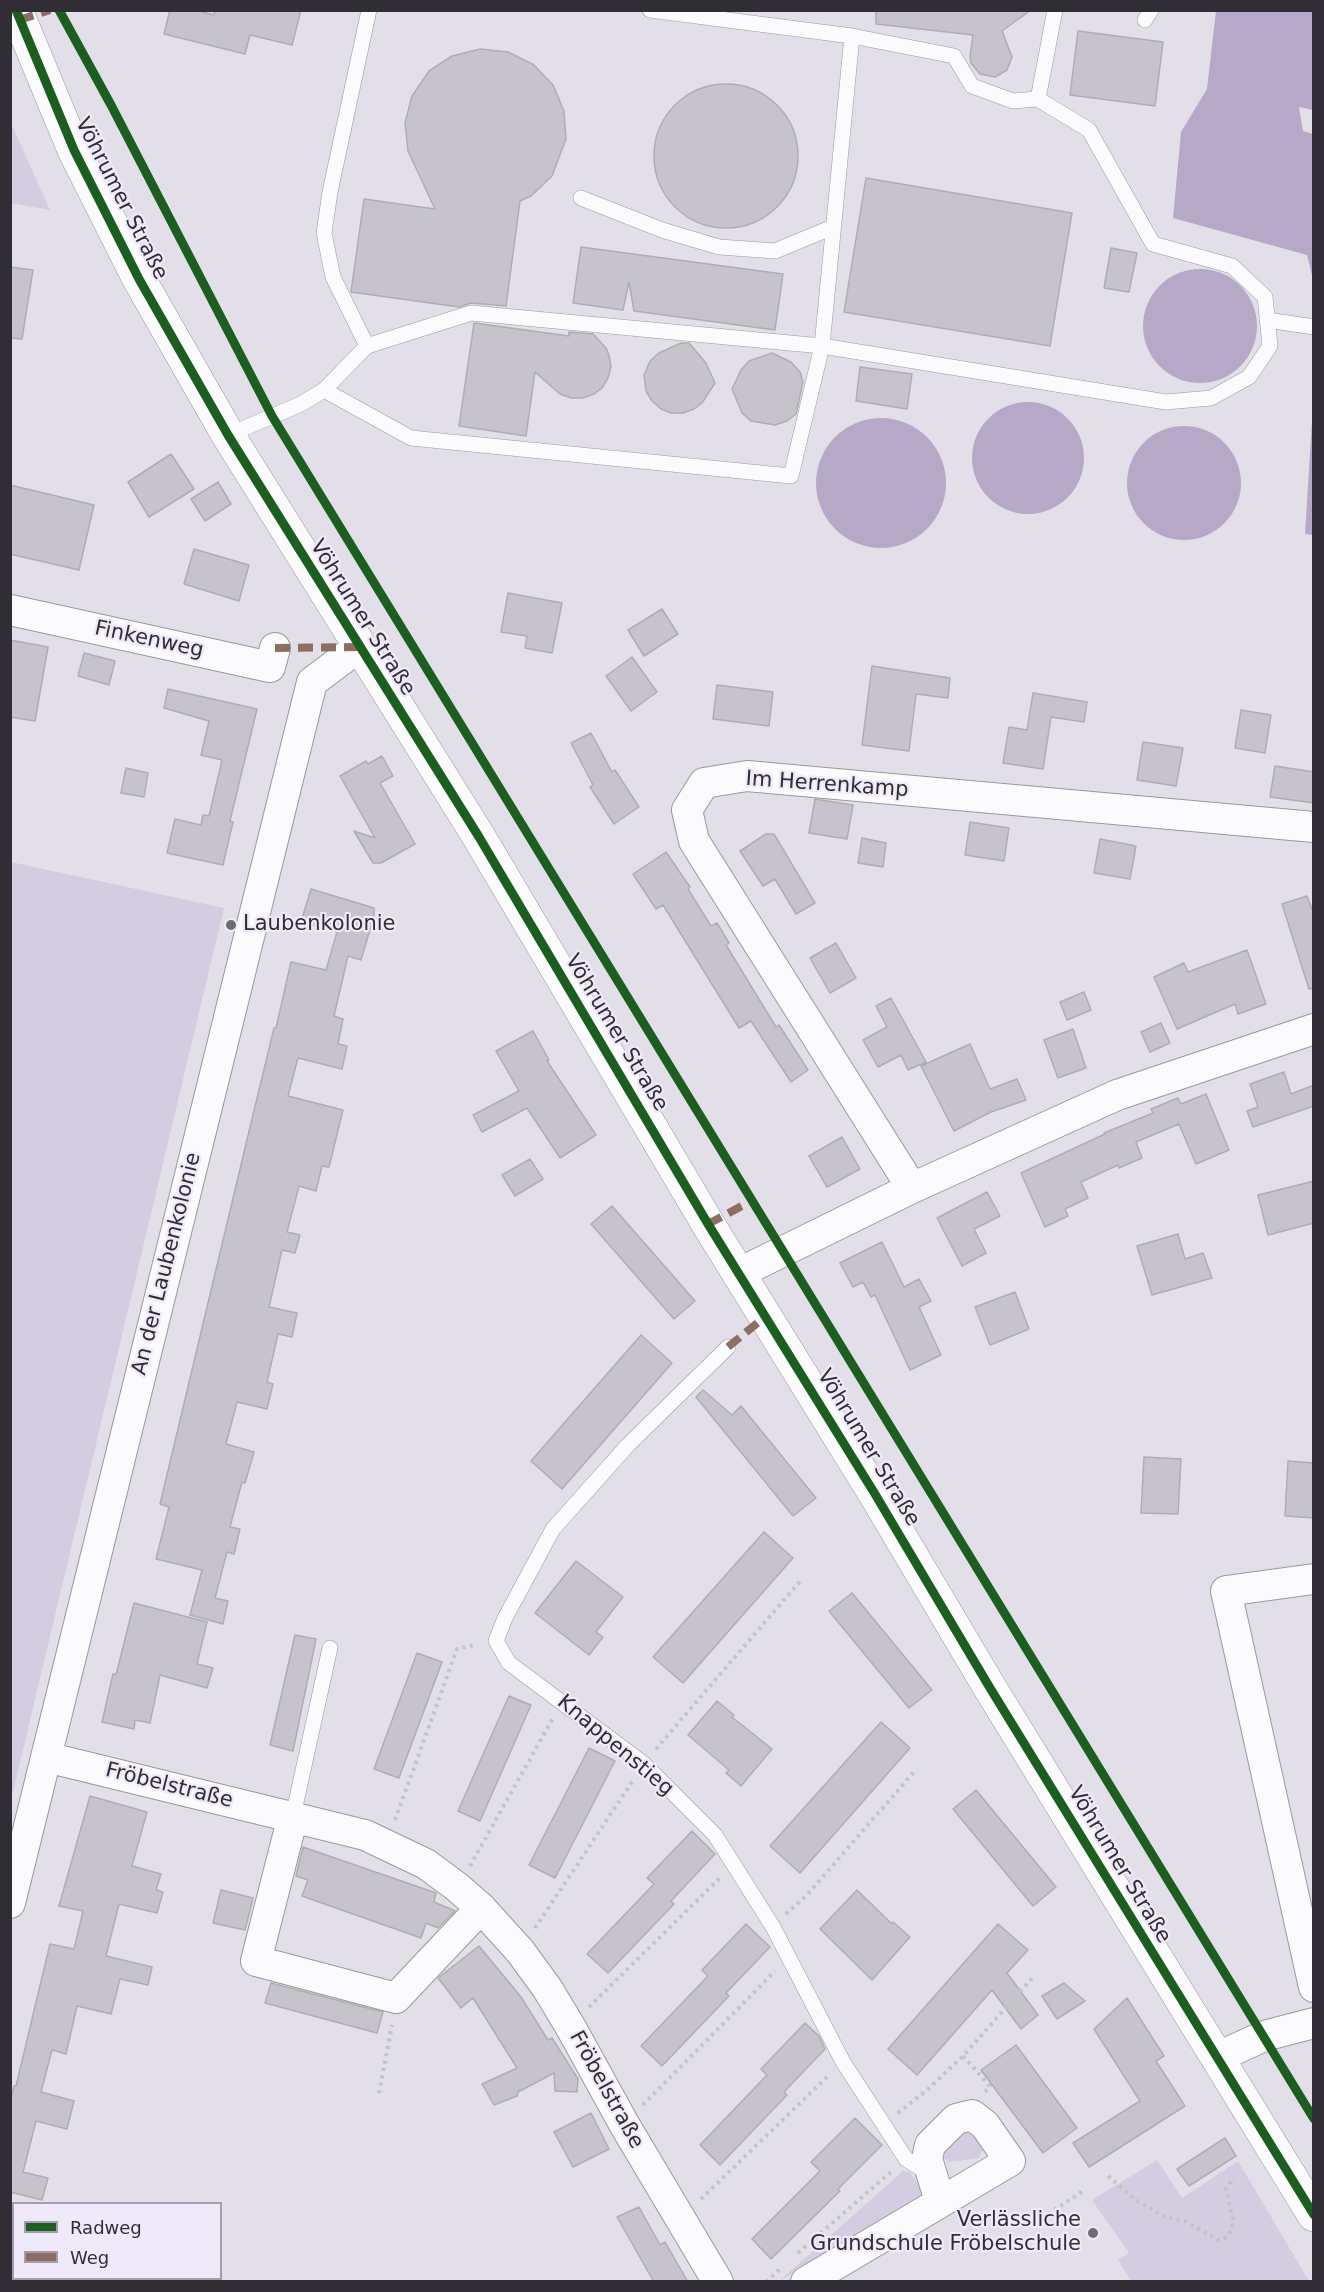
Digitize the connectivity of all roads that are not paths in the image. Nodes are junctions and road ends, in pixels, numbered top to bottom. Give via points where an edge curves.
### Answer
1 (16, 10) edge
2 (369, 10) edge
3 (650, 10) edge
4 (1055, 10) edge
5 (852, 36) junction
6 (1038, 99) junction
7 (581, 198) dead end
8 (833, 227) junction
9 (1267, 320) junction
10 (1314, 327) edge
11 (367, 346) junction
12 (822, 346) junction
13 (324, 390) junction
14 (228, 435) junction
15 (10, 610) edge
16 (358, 647) junction
17 (275, 648) dead end
18 (1314, 827) edge
19 (1314, 1029) edge
20 (912, 1188) junction
21 (740, 1273) junction
22 (728, 1347) dead end
23 (1314, 1579) edge
24 (330, 1648) dead end
25 (46, 1757) junction
26 (293, 1816) junction
27 (10, 1903) edge
28 (481, 1908) junction
29 (1314, 1987) edge
30 (1314, 2023) edge
31 (1216, 2058) junction
32 (936, 2188) joint
33 (1314, 2215) edge
34 (794, 2269) edge
35 (718, 2282) edge

1 - 14 main road, Vöhrumer Straße via 74,150 139,279
2 - 11 lane via 324,233 333,277
3 - 5 lane
4 - 6 lane
5 - 6 lane via 954,56 972,86 1013,101
5 - 8 lane
6 - 9 lane via 1089,130 1153,244 1232,266 1265,297
7 - 8 lane via 662,230 720,247 775,251
8 - 12 lane
9 - 10 lane
9 - 12 lane via 1270,346 1248,377 1211,398 1166,402
11 - 12 lane via 471,313
11 - 13 lane
12 - 13 lane via 791,476 411,438
13 - 14 lane
14 - 16 main road, Vöhrumer Straße
15 - 17 street, Finkenweg via 270,666
16 - 21 main road, Vöhrumer Straße via 479,837
16 - 25 street, An der Laubenkolonie via 312,682
18 - 20 street, Im Herrenkamp via 747,776 704,783 687,810 694,841
19 - 20 street via 1117,1095
20 - 21 street
21 - 31 main road, Vöhrumer Straße
22 - 32 lane, Knappenstieg via 628,1445 553,1529 496,1641 509,1663 644,1764 715,1835 772,1927 843,2062 906,2159
23 - 29 street via 1226,1591
24 - 26 lane
25 - 26 street, Fröbelstraße
25 - 27 street, An der Laubenkolonie
26 - 28 street, Fröbelstraße via 387,1844 426,1864
26 - 28 street via 256,1961 396,1998
28 - 35 street, Fröbelstraße via 520,1951 570,2026
30 - 31 street via 1264,2036
31 - 33 main road, Vöhrumer Straße
32 - 34 street

